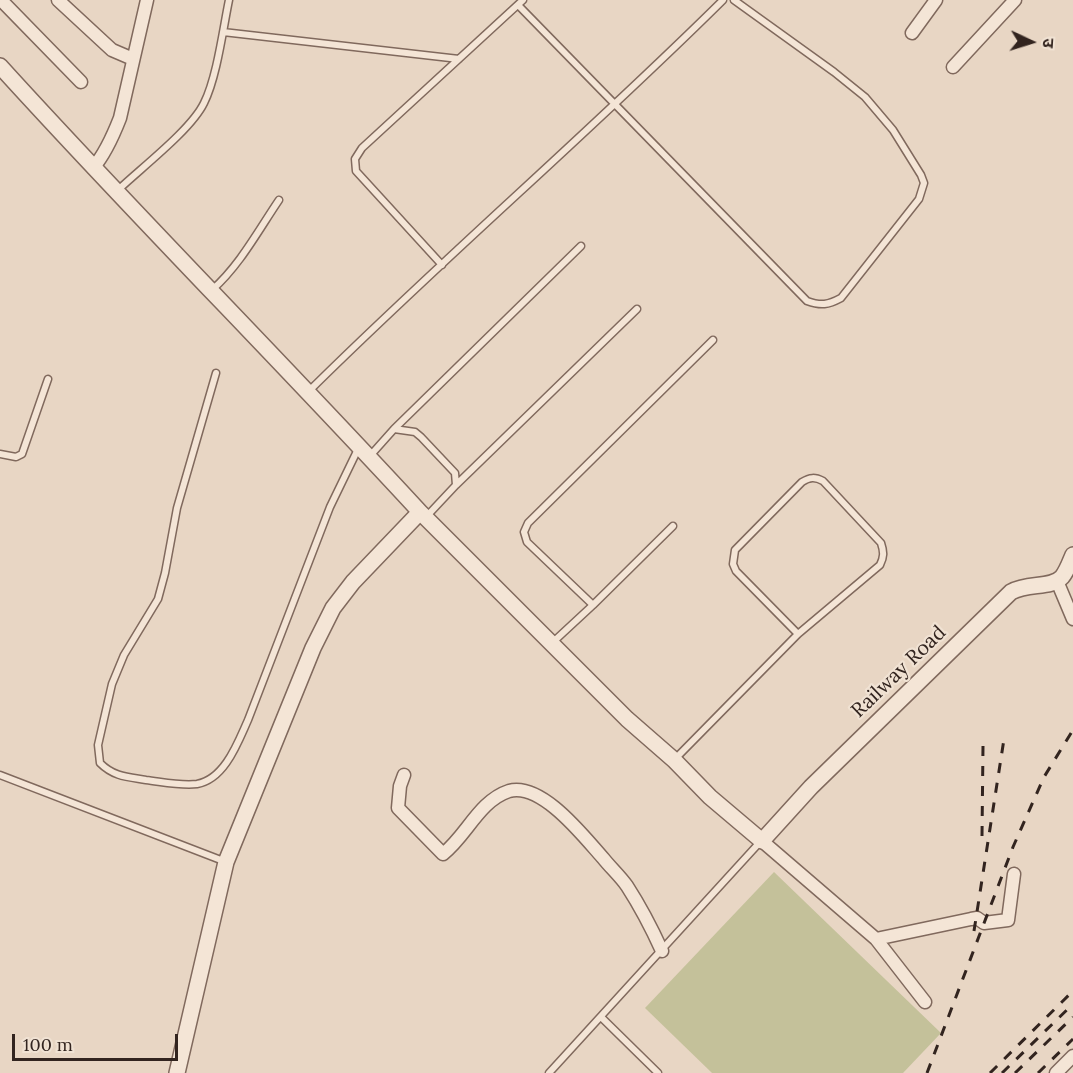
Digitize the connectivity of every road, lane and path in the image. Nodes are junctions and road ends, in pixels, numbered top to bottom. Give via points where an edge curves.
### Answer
1 (2, 0) edge
2 (58, 0) edge
3 (147, 0) edge
4 (230, 0) edge
5 (723, 0) edge
6 (734, 0) edge
7 (936, 0) edge
8 (1014, 0) edge
9 (521, 3) edge
10 (223, 33) junction
11 (912, 33) dead end
12 (133, 59) junction
13 (459, 59) junction
14 (0, 66) edge
15 (952, 67) dead end
16 (81, 82) dead end
17 (614, 104) junction
18 (93, 168) junction
19 (116, 192) junction
20 (279, 200) dead end
21 (581, 246) dead end
22 (442, 265) junction
23 (211, 291) junction
24 (637, 309) dead end
25 (713, 340) dead end
26 (216, 373) dead end
27 (48, 379) dead end
28 (308, 392) junction
29 (394, 429) junction
30 (364, 452) junction
31 (0, 454) edge
32 (456, 485) junction
33 (423, 515) junction
34 (673, 525) dead end
35 (1073, 555) edge
36 (1057, 581) junction
37 (593, 606) junction
38 (1073, 619) edge
39 (798, 634) junction
40 (552, 643) junction
41 (674, 760) junction
42 (0, 775) edge
43 (404, 775) dead end
44 (762, 841) junction
45 (226, 862) junction
46 (1014, 874) dead end
47 (876, 939) junction
48 (662, 951) junction
49 (926, 1002) dead end
50 (601, 1017) junction
51 (1073, 1056) edge
52 (177, 1073) edge
53 (549, 1073) edge
54 (658, 1073) edge
55 (1056, 1073) edge

1 - 16 street
2 - 12 street via 112,50
3 - 12 street
4 - 10 lane
5 - 17 lane
6 - 17 lane via 865,97 892,130 924,183 920,199 841,298 829,305 807,301
7 - 11 street
8 - 15 street
9 - 13 lane
9 - 17 lane
10 - 13 lane
10 - 19 lane via 204,102 193,121
12 - 18 street via 114,134
13 - 22 lane via 362,148 355,159 356,171
14 - 18 street
17 - 22 lane
18 - 19 street
19 - 23 street
20 - 23 lane via 232,270
21 - 29 lane
22 - 28 lane
23 - 28 street
24 - 32 lane
25 - 37 lane via 528,523 524,532 527,543
26 - 30 lane via 177,508 158,599 124,655 112,684 98,745 100,763 109,772 161,782 200,784 223,765 248,720 330,507
27 - 31 lane via 22,454
28 - 30 street
29 - 30 lane
29 - 32 lane via 415,432 421,437 455,473
30 - 33 street
32 - 33 lane
33 - 40 street
33 - 45 street via 353,582 333,608
34 - 37 lane
35 - 36 street
36 - 38 street
36 - 44 street, Railway Road via 1019,587 1011,592 811,787
37 - 40 lane
39 - 39 lane via 883,559 881,543 824,481 816,478 802,482 733,556 736,571
39 - 41 lane
40 - 41 street
41 - 44 street
42 - 45 lane
43 - 48 street via 398,808 444,854 484,806 508,792 522,790 542,799 571,822 626,884
44 - 47 street
44 - 48 lane
45 - 52 street
46 - 47 street via 1008,920 984,923 977,918
47 - 49 street
48 - 50 lane
50 - 53 lane
50 - 54 lane
51 - 55 street

